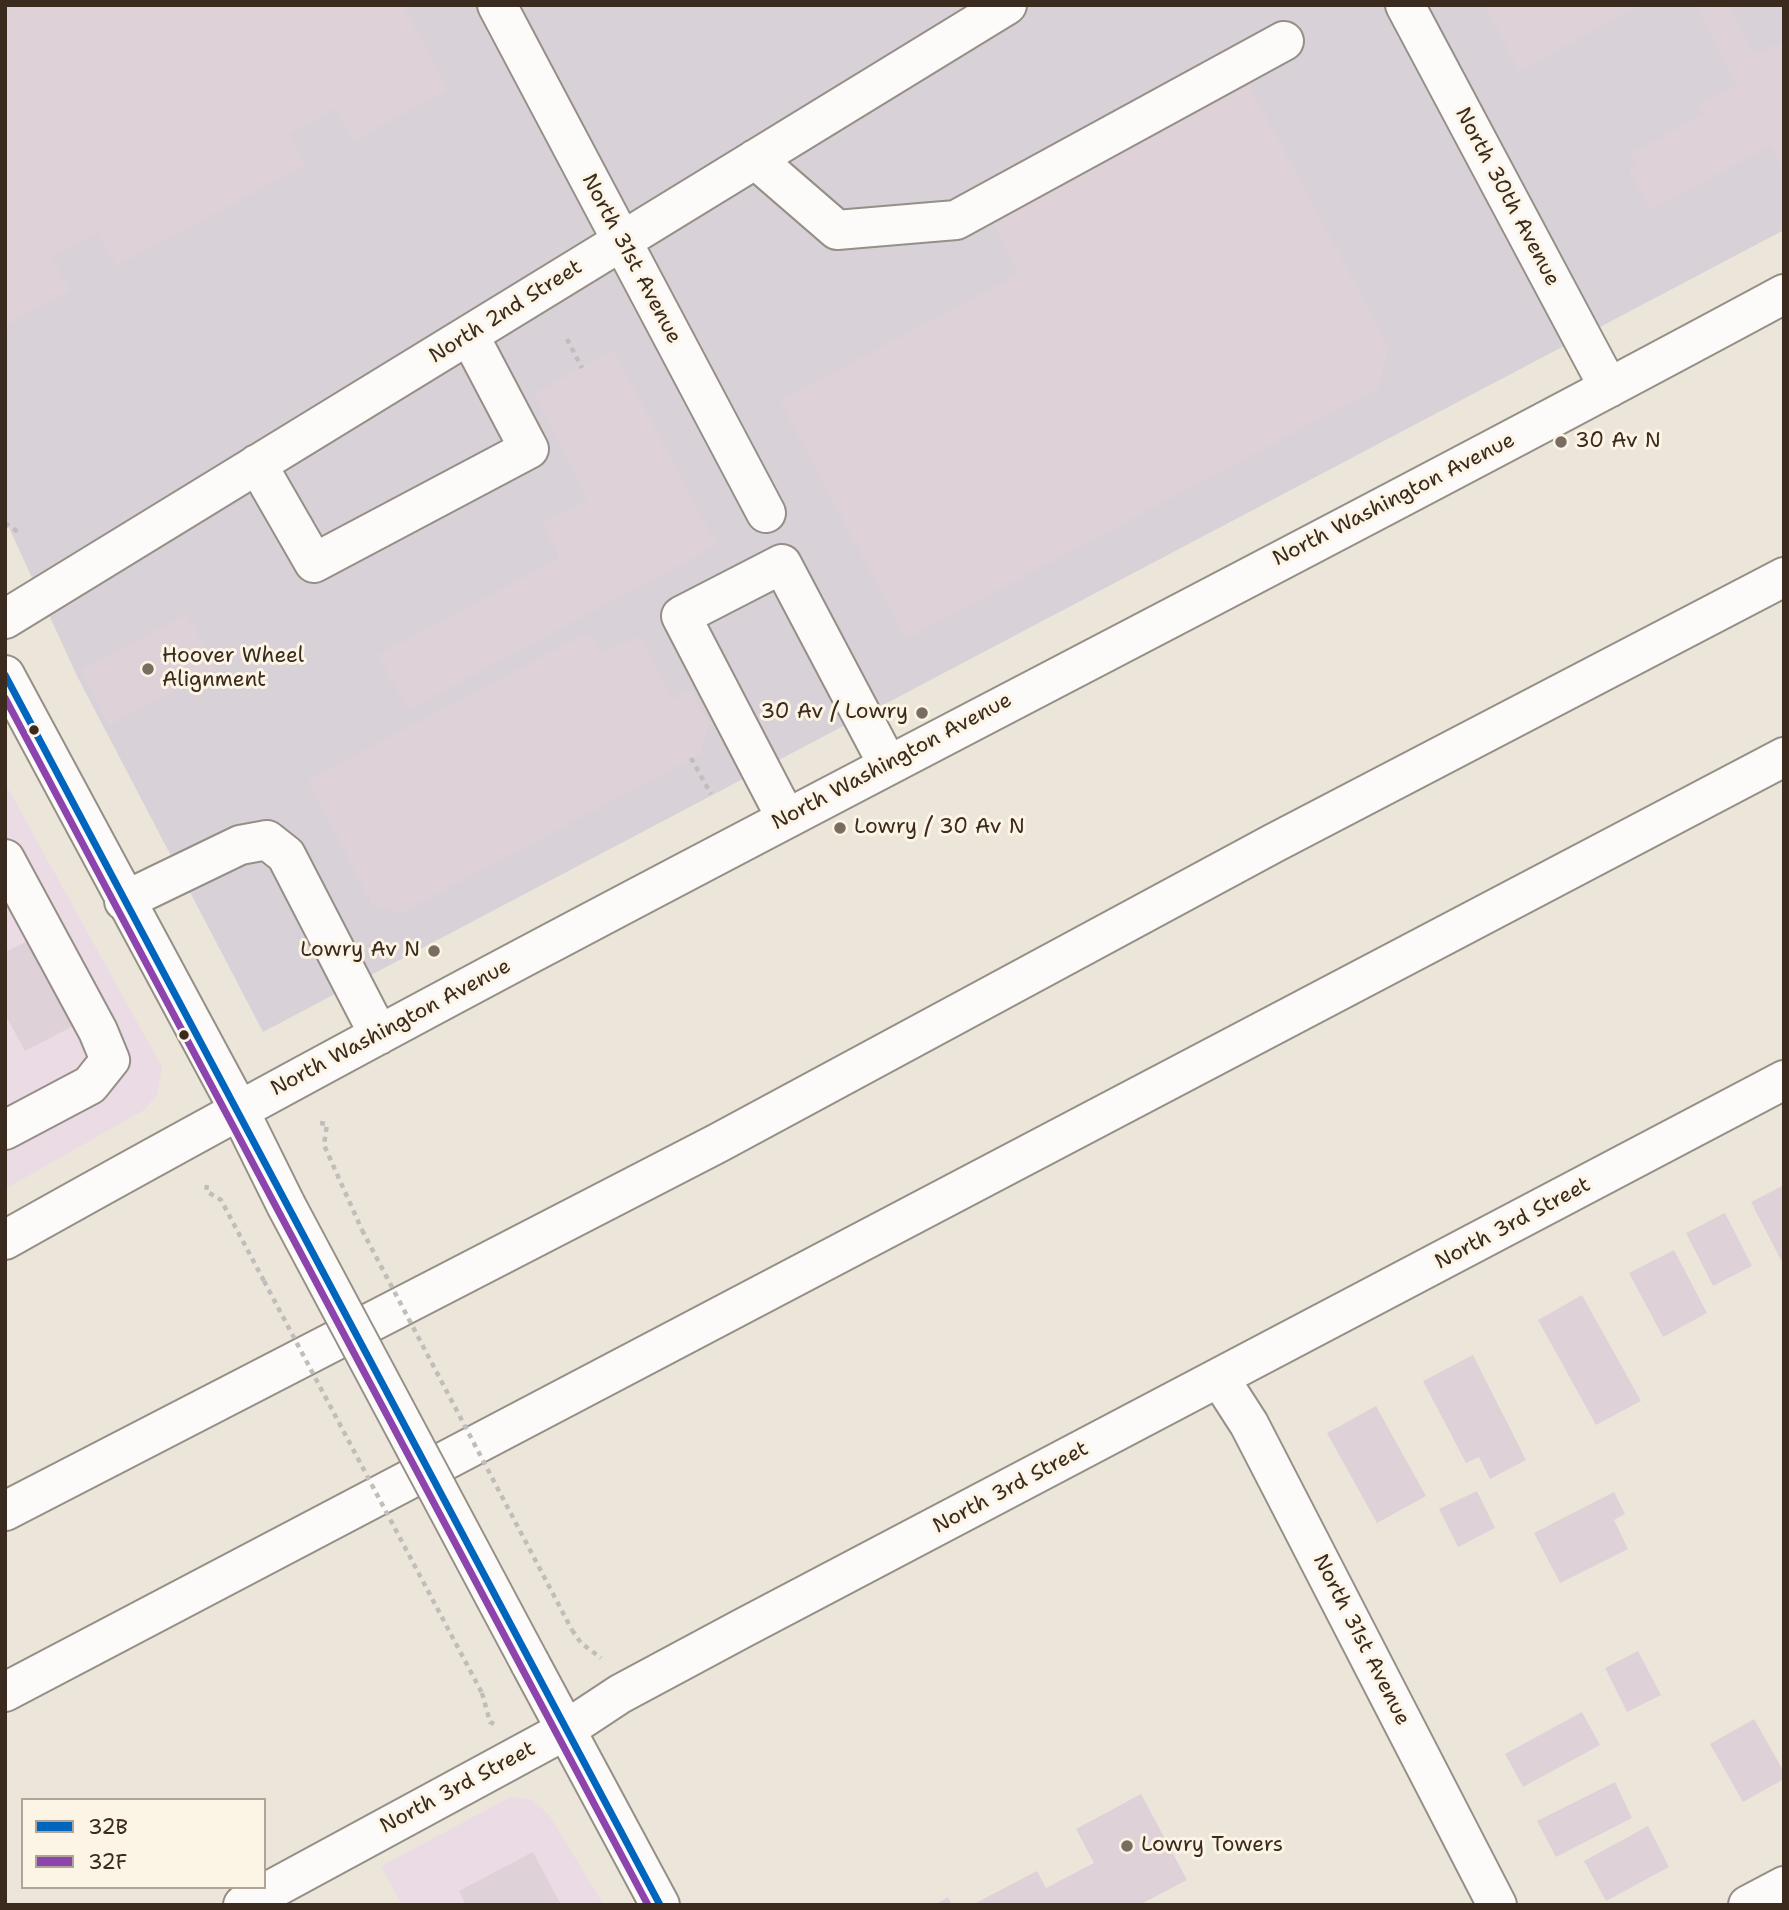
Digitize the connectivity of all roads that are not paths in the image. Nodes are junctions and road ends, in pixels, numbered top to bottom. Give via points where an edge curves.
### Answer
1 (497, 5) edge
2 (1007, 5) edge
3 (1405, 5) edge
4 (1284, 41) dead end
5 (755, 159) junction
6 (621, 241) junction
7 (1784, 294) edge
8 (469, 335) junction
9 (1609, 388) junction
10 (257, 464) junction
11 (766, 513) dead end
12 (1784, 577) edge
13 (5, 619) edge
14 (5, 675) edge
15 (1784, 757) edge
16 (887, 763) junction
17 (786, 818) junction
18 (5, 859) edge
19 (124, 901) junction
20 (379, 1035) junction
21 (1784, 1080) edge
22 (239, 1110) junction
23 (5, 1130) edge
24 (5, 1240) edge
25 (1220, 1379) junction
26 (5, 1511) edge
27 (5, 1692) edge
28 (564, 1731) junction
29 (1784, 1886) edge
30 (243, 1905) edge
31 (660, 1905) edge
32 (1497, 1905) edge
33 (1748, 1905) edge

1 - 6 main road, North 31st Avenue
2 - 5 main road, North 2nd Street
3 - 9 main road, North 30th Avenue
4 - 5 main road via 956,220 837,230
5 - 6 main road, North 2nd Street
6 - 8 main road, North 2nd Street
6 - 11 main road, North 31st Avenue
7 - 9 main road, North Washington Avenue
8 - 10 main road, North 2nd Street
8 - 10 main road via 529,449 314,564
9 - 16 main road, North Washington Avenue
10 - 13 main road, North 2nd Street
12 - 26 main road via 1274,843 718,1143
14 - 19 main road
15 - 27 main road
16 - 17 main road, North Washington Avenue
16 - 17 main road via 782,564 681,616
17 - 20 main road, North Washington Avenue
18 - 23 main road via 99,1031 110,1060 90,1085
19 - 20 main road via 240,845 267,840 286,855
19 - 22 main road
20 - 22 main road, North Washington Avenue
21 - 25 main road, North 3rd Street
22 - 24 main road, North Washington Avenue
22 - 28 main road, bridge
25 - 28 main road, North 3rd Street via 694,1654
25 - 32 main road, North 31st Avenue via 1249,1424
28 - 30 main road, North 3rd Street
28 - 31 main road
29 - 33 main road

